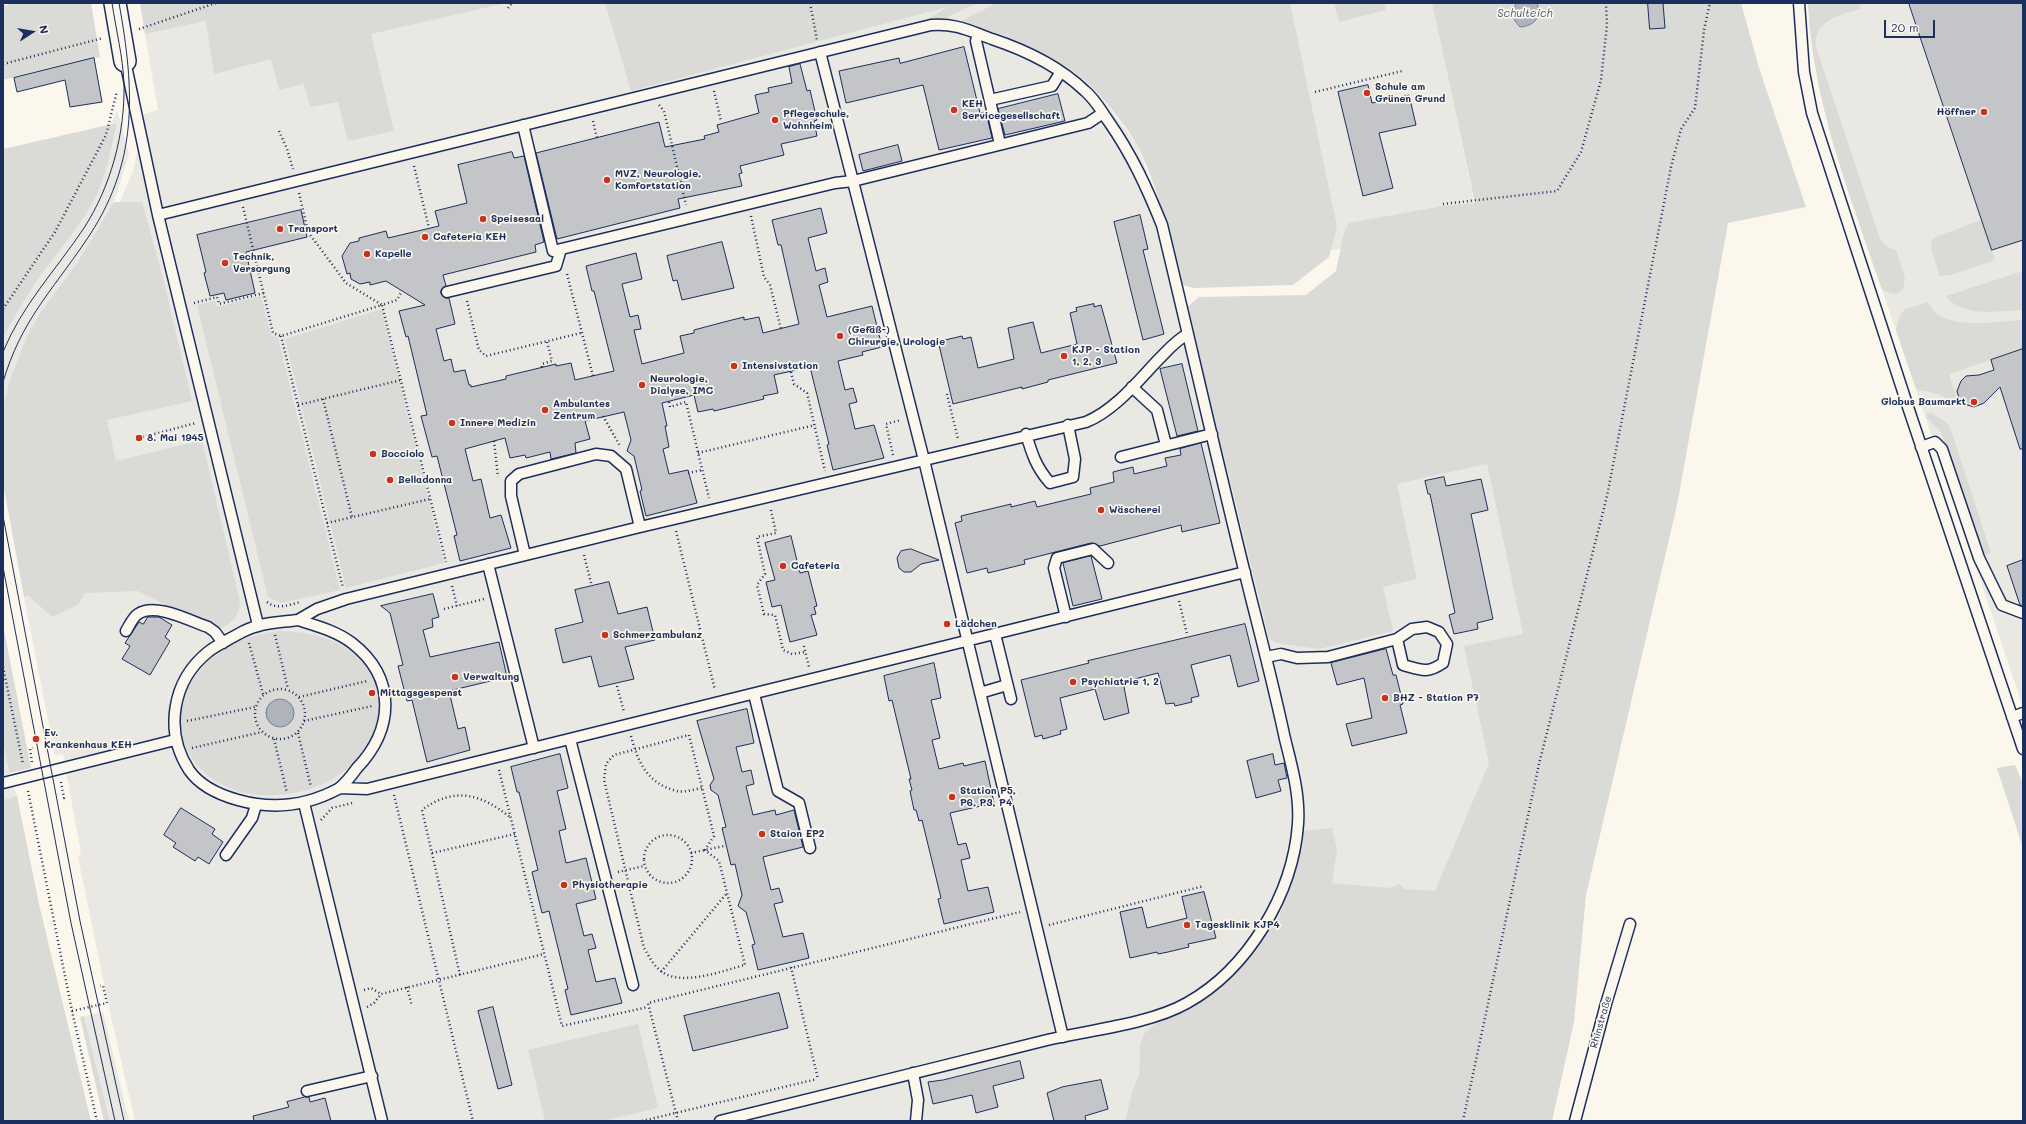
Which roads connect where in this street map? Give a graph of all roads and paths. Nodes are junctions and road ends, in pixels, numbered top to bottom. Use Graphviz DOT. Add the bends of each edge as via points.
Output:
graph roads {
  1 [pos="115,3"];
  2 [pos="216,3"];
  3 [pos="512,3"];
  4 [pos="810,3"];
  5 [pos="1606,3"];
  6 [pos="1710,3"];
  7 [pos="1799,3"];
  8 [pos="508,8"];
  9 [pos="120,34"];
  10 [pos="978,34"];
  11 [pos="820,52"];
  12 [pos="125,61"];
  13 [pos="3,64"];
  14 [pos="1402,70"];
  15 [pos="1060,73"];
  16 [pos="711,79"];
  17 [pos="118,90"];
  18 [pos="1315,92"];
  19 [pos="649,94"];
  20 [pos="990,100"];
  21 [pos="1103,113"];
  22 [pos="721,121"];
  23 [pos="523,125"];
  24 [pos="1000,144"];
  25 [pos="410,152"];
  26 [pos="853,181"];
  27 [pos="240,195"];
  28 [pos="748,203"];
  29 [pos="1443,204"];
  30 [pos="158,215"];
  31 [pos="688,217"];
  32 [pos="428,228"];
  33 [pos="308,232"];
  34 [pos="561,249"];
  35 [pos="463,288"];
  36 [pos="402,290"];
  37 [pos="447,292"];
  38 [pos="264,293"];
  39 [pos="194,303"];
  40 [pos="382,305"];
  41 [pos="3,309"];
  42 [pos="781,329"];
  43 [pos="581,333"];
  44 [pos="1188,334"];
  45 [pos="280,336"];
  46 [pos="547,342"];
  47 [pos="542,367"];
  48 [pos="791,372"];
  49 [pos="594,376"];
  50 [pos="401,380"];
  51 [pos="1132,387"];
  52 [pos="947,394"];
  53 [pos="323,399"];
  54 [pos="669,402"];
  55 [pos="298,405"];
  56 [pos="913,417"];
  57 [pos="208,420"];
  58 [pos="815,425"];
  59 [pos="1068,425"];
  60 [pos="1026,434"];
  61 [pos="1212,434"];
  62 [pos="139,438"];
  63 [pos="1166,445"];
  64 [pos="1921,447"];
  65 [pos="961,451"];
  66 [pos="698,453"];
  67 [pos="1121,457"];
  68 [pos="924,460"];
  69 [pos="896,467"];
  70 [pos="702,470"];
  71 [pos="688,473"];
  72 [pos="828,483"];
  73 [pos="768,497"];
  74 [pos="430,499"];
  75 [pos="712,510"];
  76 [pos="352,517"];
  77 [pos="673,519"];
  78 [pos="327,523"];
  79 [pos="640,527"];
  80 [pos="580,541"];
  81 [pos="524,555"];
  82 [pos="1108,563"];
  83 [pos="488,564"];
  84 [pos="1245,572"];
  85 [pos="449,574"];
  86 [pos="591,584"];
  87 [pos="1176,589"];
  88 [pos="497,596"];
  89 [pos="265,598"];
  90 [pos="346,599"];
  91 [pos="301,602"];
  92 [pos="457,606"];
  93 [pos="444,609"];
  94 [pos="2023,613"];
  95 [pos="1066,617"];
  96 [pos="298,620"];
  97 [pos="272,623"];
  98 [pos="258,625"];
  99 [pos="245,630"];
  100 [pos="126,631"];
  101 [pos="995,634"];
  102 [pos="1187,634"];
  103 [pos="1397,639"];
  104 [pos="967,641"];
  105 [pos="223,643"];
  106 [pos="804,646"];
  107 [pos="805,652"];
  108 [pos="1266,657"];
  109 [pos="3,667"];
  110 [pos="381,678"];
  111 [pos="812,680"];
  112 [pos="617,686"];
  113 [pos="1008,686"];
  114 [pos="288,688"];
  115 [pos="980,693"];
  116 [pos="263,694"];
  117 [pos="754,694"];
  118 [pos="300,698"];
  119 [pos="1011,699"];
  120 [pos="719,702"];
  121 [pos="386,703"];
  122 [pos="255,707"];
  123 [pos="2023,713"];
  124 [pos="2012,717"];
  125 [pos="304,721"];
  126 [pos="173,724"];
  127 [pos="628,725"];
  128 [pos="262,732"];
  129 [pos="298,733"];
  130 [pos="274,739"];
  131 [pos="570,739"];
  132 [pos="175,740"];
  133 [pos="33,748"];
  134 [pos="534,748"];
  135 [pos="634,748"];
  136 [pos="2023,749"];
  137 [pos="178,751"];
  138 [pos="496,758"];
  139 [pos="33,765"];
  140 [pos="25,778"];
  141 [pos="60,779"];
  142 [pos="3,783"];
  143 [pos="340,788"];
  144 [pos="702,788"];
  145 [pos="394,793"];
  146 [pos="62,799"];
  147 [pos="315,800"];
  148 [pos="304,803"];
  149 [pos="256,805"];
  150 [pos="290,806"];
  151 [pos="511,818"];
  152 [pos="515,834"];
  153 [pos="724,846"];
  154 [pos="810,848"];
  155 [pos="705,850"];
  156 [pos="691,853"];
  157 [pos="432,854"];
  158 [pos="226,855"];
  159 [pos="644,866"];
  160 [pos="626,870"];
  161 [pos="606,875"];
  162 [pos="1204,886"];
  163 [pos="728,893"];
  164 [pos="1032,909"];
  165 [pos="1630,924"];
  166 [pos="1036,928"];
  167 [pos="544,954"];
  168 [pos="791,967"];
  169 [pos="661,972"];
  170 [pos="460,975"];
  171 [pos="439,980"];
  172 [pos="633,985"];
  173 [pos="100,986"];
  174 [pos="407,988"];
  175 [pos="351,993"];
  176 [pos="381,994"];
  177 [pos="412,1006"];
  178 [pos="648,1007"];
  179 [pos="355,1009"];
  180 [pos="72,1011"];
  181 [pos="1063,1037"];
  182 [pos="913,1073"];
  183 [pos="372,1076"];
  184 [pos="817,1079"];
  185 [pos="307,1091"];
  186 [pos="822,1096"];
  187 [pos="676,1113"];
  188 [pos="749,1118"];
  189 [pos="97,1121"];
  190 [pos="382,1121"];
  191 [pos="473,1121"];
  192 [pos="642,1121"];
  193 [pos="678,1121"];
  194 [pos="720,1121"];
  195 [pos="916,1121"];
  196 [pos="1463,1121"];
  197 [pos="1574,1121"];
  1 -- 9 [label="street"];
  2 -- 9 [label="path"];
  3 -- 8 [label="path"];
  4 -- 11 [label="path"];
  5 -- 29 [label="path" via="1607,25 1601,80 1582,152 1557,191"];
  6 -- 196 [label="path" via="1704,30 1695,108 1681,129 1671,167 1607,496 1539,764"];
  7 -- 64 [label="lane" via="1804,72 1812,113"];
  9 -- 12 [label="street"];
  9 -- 13 [label="path"];
  10 -- 11 [label="lane" via="946,24 931,25"];
  10 -- 15 [label="lane" via="1047,63"];
  10 -- 20 [label="lane" via="976,41"];
  11 -- 16 [label="lane"];
  11 -- 26 [label="lane"];
  12 -- 30 [label="lane"];
  14 -- 18 [label="path"];
  15 -- 20 [label="lane" via="1052,86"];
  15 -- 21 [label="lane" via="1085,91"];
  16 -- 19 [label="lane"];
  16 -- 22 [label="path"];
  17 -- 41 [label="path" via="106,135 55,232"];
  19 -- 23 [label="lane"];
  19 -- 31 [label="path" via="664,111"];
  20 -- 24 [label="lane"];
  21 -- 24 [label="lane" via="1088,123"];
  21 -- 44 [label="lane" via="1129,150 1162,225"];
  23 -- 25 [label="lane"];
  23 -- 34 [label="lane" via="553,252"];
  24 -- 26 [label="lane"];
  25 -- 27 [label="lane"];
  25 -- 32 [label="path"];
  26 -- 28 [label="lane"];
  26 -- 56 [label="lane"];
  27 -- 30 [label="lane"];
  27 -- 38 [label="path"];
  28 -- 31 [label="lane"];
  28 -- 42 [label="path" via="764,277 770,285"];
  30 -- 57 [label="lane"];
  31 -- 34 [label="lane"];
  33 -- 40 [label="path" via="346,283"];
  34 -- 35 [label="lane" via="556,266"];
  34 -- 43 [label="path"];
  35 -- 37 [label="lane"];
  35 -- 46 [label="path" via="479,350 486,356"];
  36 -- 40 [label="path" via="397,300"];
  38 -- 39 [label="path" via="219,304 217,297"];
  38 -- 45 [label="path" via="273,333"];
  40 -- 45 [label="path"];
  40 -- 50 [label="path"];
  43 -- 46 [label="path"];
  43 -- 49 [label="path"];
  44 -- 51 [label="lane" via="1178,339"];
  44 -- 61 [label="lane"];
  45 -- 55 [label="path"];
  46 -- 47 [label="path" via="552,361 542,364"];
  48 -- 58 [label="path" via="794,384 807,393"];
  50 -- 53 [label="path"];
  50 -- 74 [label="path"];
  51 -- 59 [label="lane" via="1099,416 1086,422"];
  51 -- 63 [label="lane" via="1157,410"];
  52 -- 65 [label="path"];
  53 -- 55 [label="path"];
  53 -- 76 [label="path"];
  54 -- 66 [label="path" via="670,406 686,402"];
  55 -- 78 [label="path"];
  56 -- 68 [label="lane"];
  56 -- 69 [label="path" via="886,424"];
  57 -- 62 [label="path"];
  57 -- 98 [label="lane"];
  58 -- 66 [label="path"];
  58 -- 72 [label="path"];
  59 -- 60 [label="lane"];
  59 -- 60 [label="lane" via="1075,459 1073,477 1050,483 1040,471"];
  60 -- 65 [label="lane"];
  61 -- 63 [label="lane"];
  61 -- 84 [label="lane"];
  63 -- 67 [label="lane"];
  64 -- 94 [label="lane" via="1935,442 1942,449 1979,558 1993,588 2002,605"];
  64 -- 124 [label="lane"];
  65 -- 68 [label="lane"];
  66 -- 70 [label="path"];
  68 -- 69 [label="lane"];
  68 -- 104 [label="lane"];
  69 -- 72 [label="lane"];
  70 -- 71 [label="path"];
  70 -- 75 [label="path"];
  72 -- 73 [label="lane"];
  73 -- 75 [label="lane"];
  73 -- 107 [label="path" via="776,533 757,537 765,574 756,585 764,614 775,615 783,650 792,654"];
  74 -- 76 [label="path"];
  74 -- 85 [label="path"];
  75 -- 77 [label="lane"];
  76 -- 78 [label="path"];
  77 -- 79 [label="lane"];
  77 -- 120 [label="path"];
  78 -- 90 [label="path"];
  79 -- 80 [label="lane"];
  79 -- 81 [label="lane" via="626,469 611,456 596,454 519,474 511,481 510,496"];
  80 -- 81 [label="lane"];
  80 -- 86 [label="path"];
  81 -- 83 [label="lane"];
  82 -- 95 [label="lane" via="1093,549 1057,558 1054,568"];
  83 -- 85 [label="lane"];
  83 -- 88 [label="lane"];
  84 -- 87 [label="lane"];
  84 -- 108 [label="lane"];
  85 -- 90 [label="lane"];
  85 -- 92 [label="path"];
  87 -- 95 [label="lane"];
  87 -- 102 [label="path"];
  88 -- 92 [label="path"];
  88 -- 134 [label="lane"];
  89 -- 91 [label="path" via="274,607"];
  90 -- 96 [label="lane" via="317,609"];
  92 -- 93 [label="path"];
  95 -- 101 [label="lane"];
  96 -- 97 [label="lane"];
  96 -- 110 [label="lane" via="324,629 352,644 368,659"];
  97 -- 98 [label="lane"];
  97 -- 114 [label="path"];
  98 -- 99 [label="lane"];
  99 -- 105 [label="lane"];
  99 -- 116 [label="path"];
  100 -- 105 [label="lane" via="137,614 148,609 162,611 208,627"];
  101 -- 104 [label="lane"];
  101 -- 113 [label="lane"];
  103 -- 103 [label="lane" via="1412,629 1427,627 1439,632 1448,644 1443,663 1426,672 1403,666"];
  103 -- 108 [label="lane" via="1328,657 1297,658 1282,654"];
  104 -- 111 [label="lane"];
  104 -- 115 [label="lane"];
  105 -- 126 [label="lane" via="208,652 193,668 180,690"];
  106 -- 107 [label="path"];
  107 -- 111 [label="path"];
  108 -- 181 [label="lane" via="1297,793 1298,824 1290,864 1272,914 1256,940 1239,960 1208,989 1188,1002 1172,1010 1126,1024"];
  109 -- 140 [label="path"];
  110 -- 118 [label="path"];
  110 -- 121 [label="lane"];
  111 -- 117 [label="lane"];
  112 -- 127 [label="path"];
  113 -- 115 [label="lane"];
  113 -- 119 [label="lane"];
  114 -- 116 [label="path" via="274,689"];
  114 -- 118 [label="path"];
  115 -- 164 [label="lane"];
  116 -- 122 [label="path"];
  117 -- 120 [label="lane"];
  117 -- 154 [label="lane" via="778,791 799,803"];
  118 -- 125 [label="path" via="305,708"];
  120 -- 127 [label="lane"];
  121 -- 125 [label="path"];
  121 -- 143 [label="lane" via="381,732 373,749"];
  122 -- 126 [label="path"];
  122 -- 128 [label="path" via="255,721"];
  123 -- 124 [label="lane"];
  124 -- 136 [label="lane"];
  125 -- 129 [label="path"];
  126 -- 132 [label="lane"];
  127 -- 131 [label="lane"];
  127 -- 135 [label="path"];
  128 -- 130 [label="path"];
  128 -- 137 [label="path"];
  129 -- 130 [label="path"];
  129 -- 147 [label="path"];
  130 -- 150 [label="path"];
  131 -- 134 [label="lane"];
  131 -- 161 [label="lane"];
  132 -- 137 [label="lane"];
  132 -- 140 [label="lane"];
  133 -- 139 [label="path" via="30,749"];
  134 -- 138 [label="lane"];
  135 -- 144 [label="path" via="641,767 660,784 678,791"];
  135 -- 144 [label="path" via="689,736"];
  135 -- 160 [label="path" via="614,755 606,764 604,780"];
  137 -- 149 [label="lane" via="192,774 210,789"];
  138 -- 143 [label="lane" via="367,789"];
  138 -- 151 [label="path"];
  140 -- 142 [label="lane"];
  140 -- 180 [label="path"];
  141 -- 146 [label="path" via="64,798"];
  143 -- 147 [label="lane"];
  144 -- 155 [label="path" via="714,836"];
  145 -- 171 [label="path"];
  147 -- 148 [label="lane"];
  148 -- 150 [label="lane"];
  148 -- 175 [label="lane"];
  149 -- 150 [label="lane"];
  149 -- 158 [label="lane" via="252,818"];
  151 -- 152 [label="path"];
  151 -- 157 [label="path" via="481,800 460,795 435,800 422,810"];
  152 -- 157 [label="path"];
  152 -- 167 [label="path"];
  153 -- 155 [label="path"];
  155 -- 156 [label="path"];
  155 -- 163 [label="path" via="719,861"];
  156 -- 159 [label="path" via="688,846 676,837 662,836 649,844 645,851"];
  156 -- 159 [label="path" via="690,868 681,880 674,883 659,882 652,878"];
  157 -- 170 [label="path"];
  159 -- 160 [label="path"];
  160 -- 161 [label="path"];
  160 -- 169 [label="path" via="644,948"];
  161 -- 172 [label="lane"];
  162 -- 166 [label="path"];
  163 -- 169 [label="path"];
  163 -- 169 [label="path" via="745,965 692,978 675,978"];
  164 -- 166 [label="lane"];
  164 -- 168 [label="path"];
  165 -- 197 [label="lane, Rhinstraße"];
  166 -- 181 [label="lane"];
  167 -- 170 [label="path"];
  167 -- 178 [label="path" via="562,1026"];
  168 -- 178 [label="path" via="648,1003"];
  168 -- 184 [label="path"];
  170 -- 171 [label="path"];
  171 -- 174 [label="path"];
  171 -- 191 [label="path"];
  173 -- 180 [label="path" via="103,986 107,1003"];
  174 -- 176 [label="path"];
  174 -- 177 [label="path"];
  175 -- 176 [label="path" via="371,988"];
  175 -- 179 [label="lane"];
  176 -- 179 [label="path" via="374,1003"];
  178 -- 187 [label="path"];
  179 -- 183 [label="lane"];
  180 -- 189 [label="path"];
  181 -- 182 [label="lane"];
  182 -- 186 [label="lane"];
  182 -- 195 [label="lane" via="918,1100"];
  183 -- 185 [label="lane"];
  183 -- 190 [label="lane"];
  184 -- 186 [label="path"];
  184 -- 187 [label="path"];
  186 -- 188 [label="lane"];
  187 -- 192 [label="path"];
  187 -- 193 [label="path"];
  188 -- 194 [label="lane"];
}
